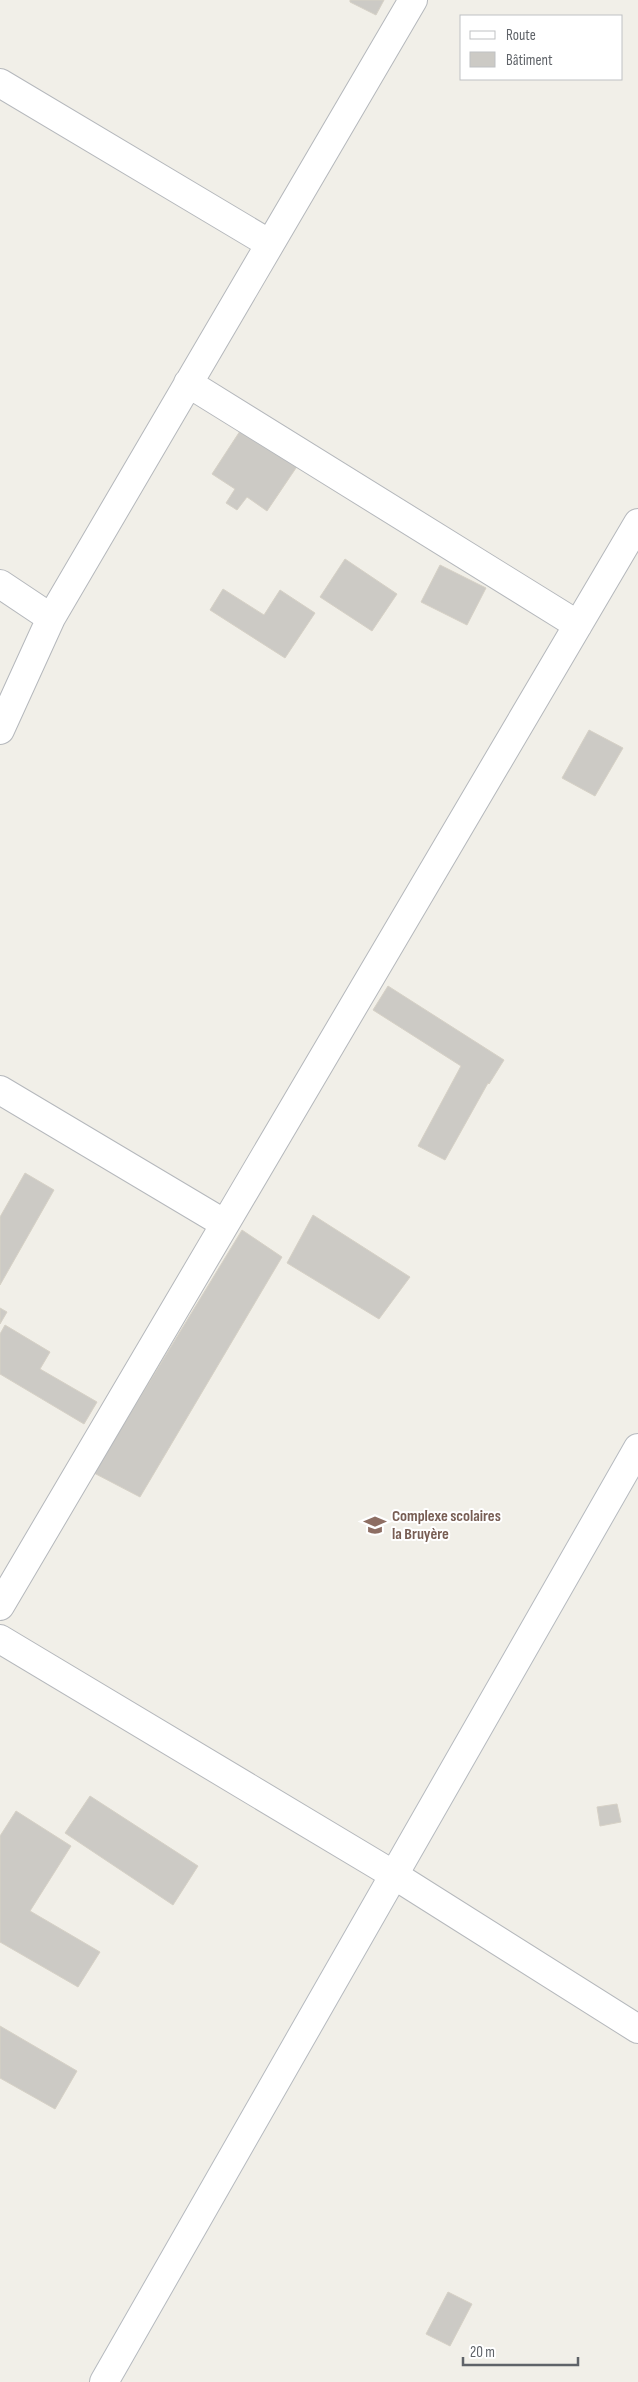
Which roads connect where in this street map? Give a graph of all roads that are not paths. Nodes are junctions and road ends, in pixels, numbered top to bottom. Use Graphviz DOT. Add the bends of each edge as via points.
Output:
graph roads {
  1 [pos="413,0"];
  2 [pos="0,83"];
  3 [pos="270,244"];
  4 [pos="188,383"];
  5 [pos="638,523"];
  6 [pos="0,584"];
  7 [pos="51,618"];
  8 [pos="578,625"];
  9 [pos="0,730"];
  10 [pos="0,1090"];
  11 [pos="225,1224"];
  12 [pos="638,1448"];
  13 [pos="0,1606"];
  14 [pos="0,1639"];
  15 [pos="394,1875"];
  16 [pos="638,2029"];
  17 [pos="104,2382"];
  1 -- 3 [label="street"];
  2 -- 3 [label="street"];
  3 -- 4 [label="street"];
  4 -- 7 [label="street"];
  4 -- 8 [label="street"];
  5 -- 8 [label="street"];
  6 -- 7 [label="street"];
  7 -- 9 [label="street"];
  8 -- 11 [label="street"];
  10 -- 11 [label="street"];
  11 -- 13 [label="street"];
  12 -- 15 [label="street"];
  14 -- 15 [label="street"];
  15 -- 16 [label="street"];
  15 -- 17 [label="street"];
}
